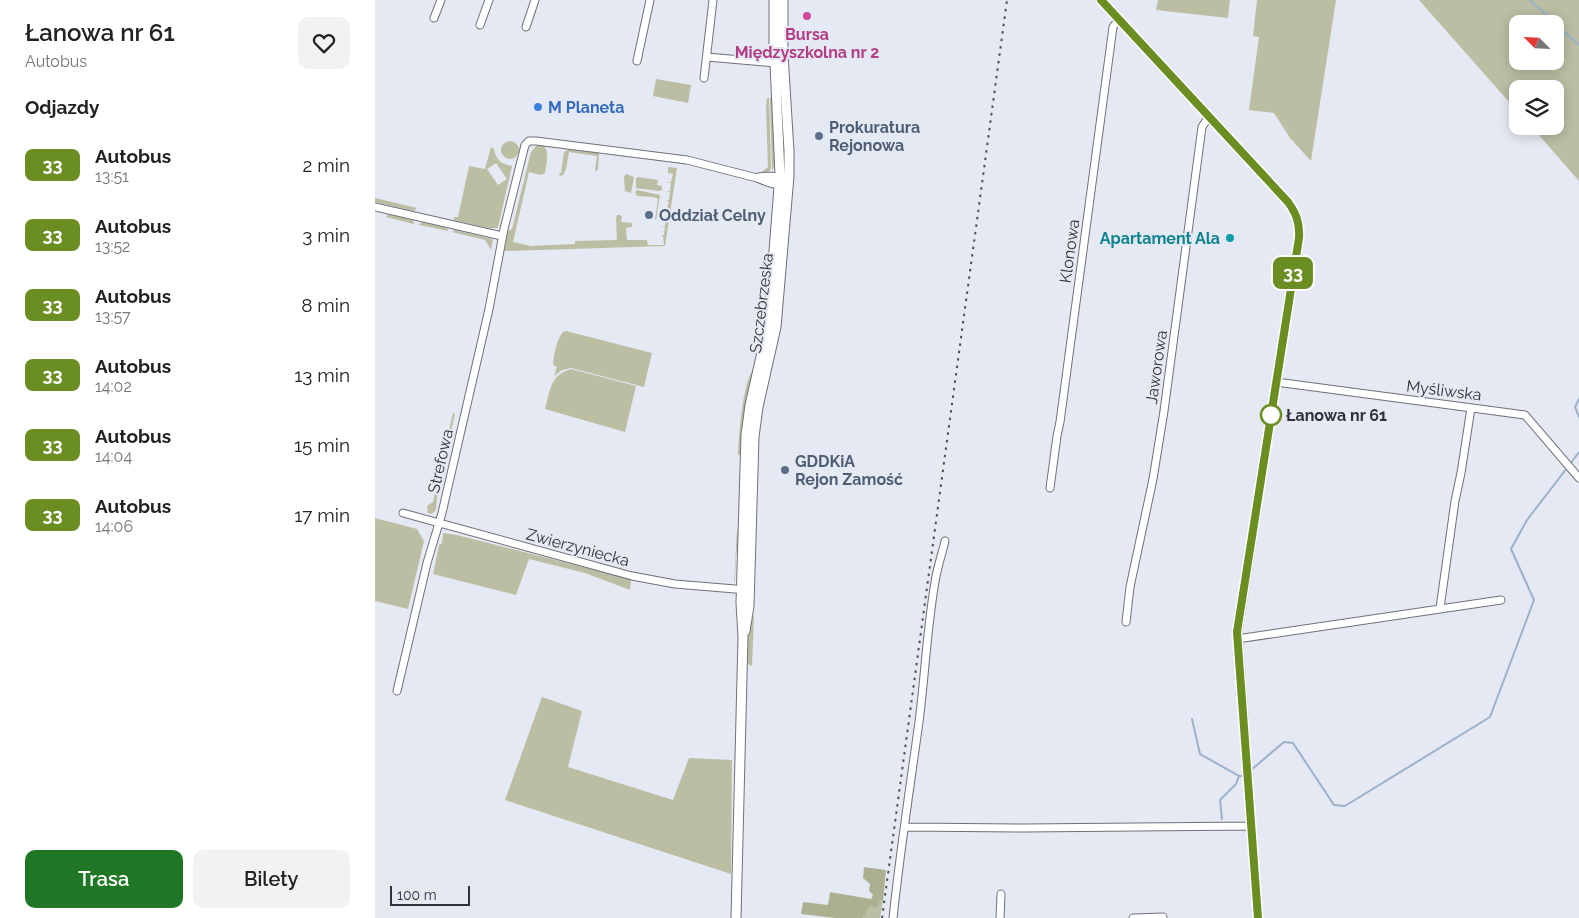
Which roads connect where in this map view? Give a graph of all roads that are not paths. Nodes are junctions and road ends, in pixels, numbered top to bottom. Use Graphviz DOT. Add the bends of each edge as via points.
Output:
graph roads {
  1 [pos="441,0"];
  2 [pos="489,0"];
  3 [pos="535,0"];
  4 [pos="650,0"];
  5 [pos="713,0"];
  6 [pos="774,0"];
  7 [pos="783,0"];
  8 [pos="1101,0"];
  9 [pos="434,18"];
  10 [pos="1119,19"];
  11 [pos="480,25"];
  12 [pos="526,27"];
  13 [pos="707,58"];
  14 [pos="637,61"];
  15 [pos="775,63"];
  16 [pos="704,78"];
  17 [pos="1209,116"];
  18 [pos="783,181"];
  19 [pos="375,207"];
  20 [pos="502,236"];
  21 [pos="1276,382"];
  22 [pos="1471,408"];
  23 [pos="1579,478"];
  24 [pos="1050,488"];
  25 [pos="403,513"];
  26 [pos="439,523"];
  27 [pos="945,541"];
  28 [pos="745,590"];
  29 [pos="1501,600"];
  30 [pos="1440,608"];
  31 [pos="1126,622"];
  32 [pos="1237,639"];
  33 [pos="397,691"];
  34 [pos="1251,826"];
  35 [pos="905,827"];
  36 [pos="1001,894"];
  37 [pos="1163,917"];
  38 [pos="737,918"];
  39 [pos="893,918"];
  40 [pos="1000,918"];
  41 [pos="1133,918"];
  42 [pos="1258,918"];
  1 -- 9 [label="street"];
  2 -- 11 [label="street"];
  3 -- 12 [label="street"];
  4 -- 14 [label="street"];
  5 -- 13 [label="street"];
  6 -- 15 [label="main road, Szczebrzeska"];
  7 -- 18 [label="main road, Szczebrzeska" via="789,151"];
  8 -- 10 [label="street"];
  10 -- 17 [label="street"];
  10 -- 24 [label="street, Klonowa" via="1113,27"];
  13 -- 15 [label="street"];
  13 -- 16 [label="street"];
  15 -- 18 [label="main road, Szczebrzeska"];
  17 -- 21 [label="street" via="1291,206 1299,222 1299,240"];
  17 -- 31 [label="street, Jaworowa" via="1202,126 1164,411"];
  18 -- 20 [label="street, Strefowa" via="766,176 757,178 687,160 531,141 522,151"];
  18 -- 28 [label="main road, Szczebrzeska" via="776,327 754,437"];
  19 -- 20 [label="street"];
  20 -- 26 [label="street, Strefowa" via="491,303"];
  21 -- 22 [label="street, Myśliwska"];
  21 -- 32 [label="street"];
  22 -- 23 [label="street, Myśliwska" via="1525,415"];
  22 -- 30 [label="street"];
  25 -- 26 [label="street, Zwierzyniecka"];
  26 -- 28 [label="street, Zwierzyniecka" via="632,576 675,584"];
  26 -- 33 [label="street, Strefowa"];
  27 -- 35 [label="street" via="929,618"];
  28 -- 38 [label="main road, Szczebrzeska" via="747,622 743,639"];
  29 -- 30 [label="street"];
  30 -- 32 [label="street"];
  32 -- 34 [label="street"];
  34 -- 35 [label="street"];
  34 -- 42 [label="street"];
  35 -- 39 [label="street"];
  36 -- 40 [label="street"];
  37 -- 41 [label="street"];
}
